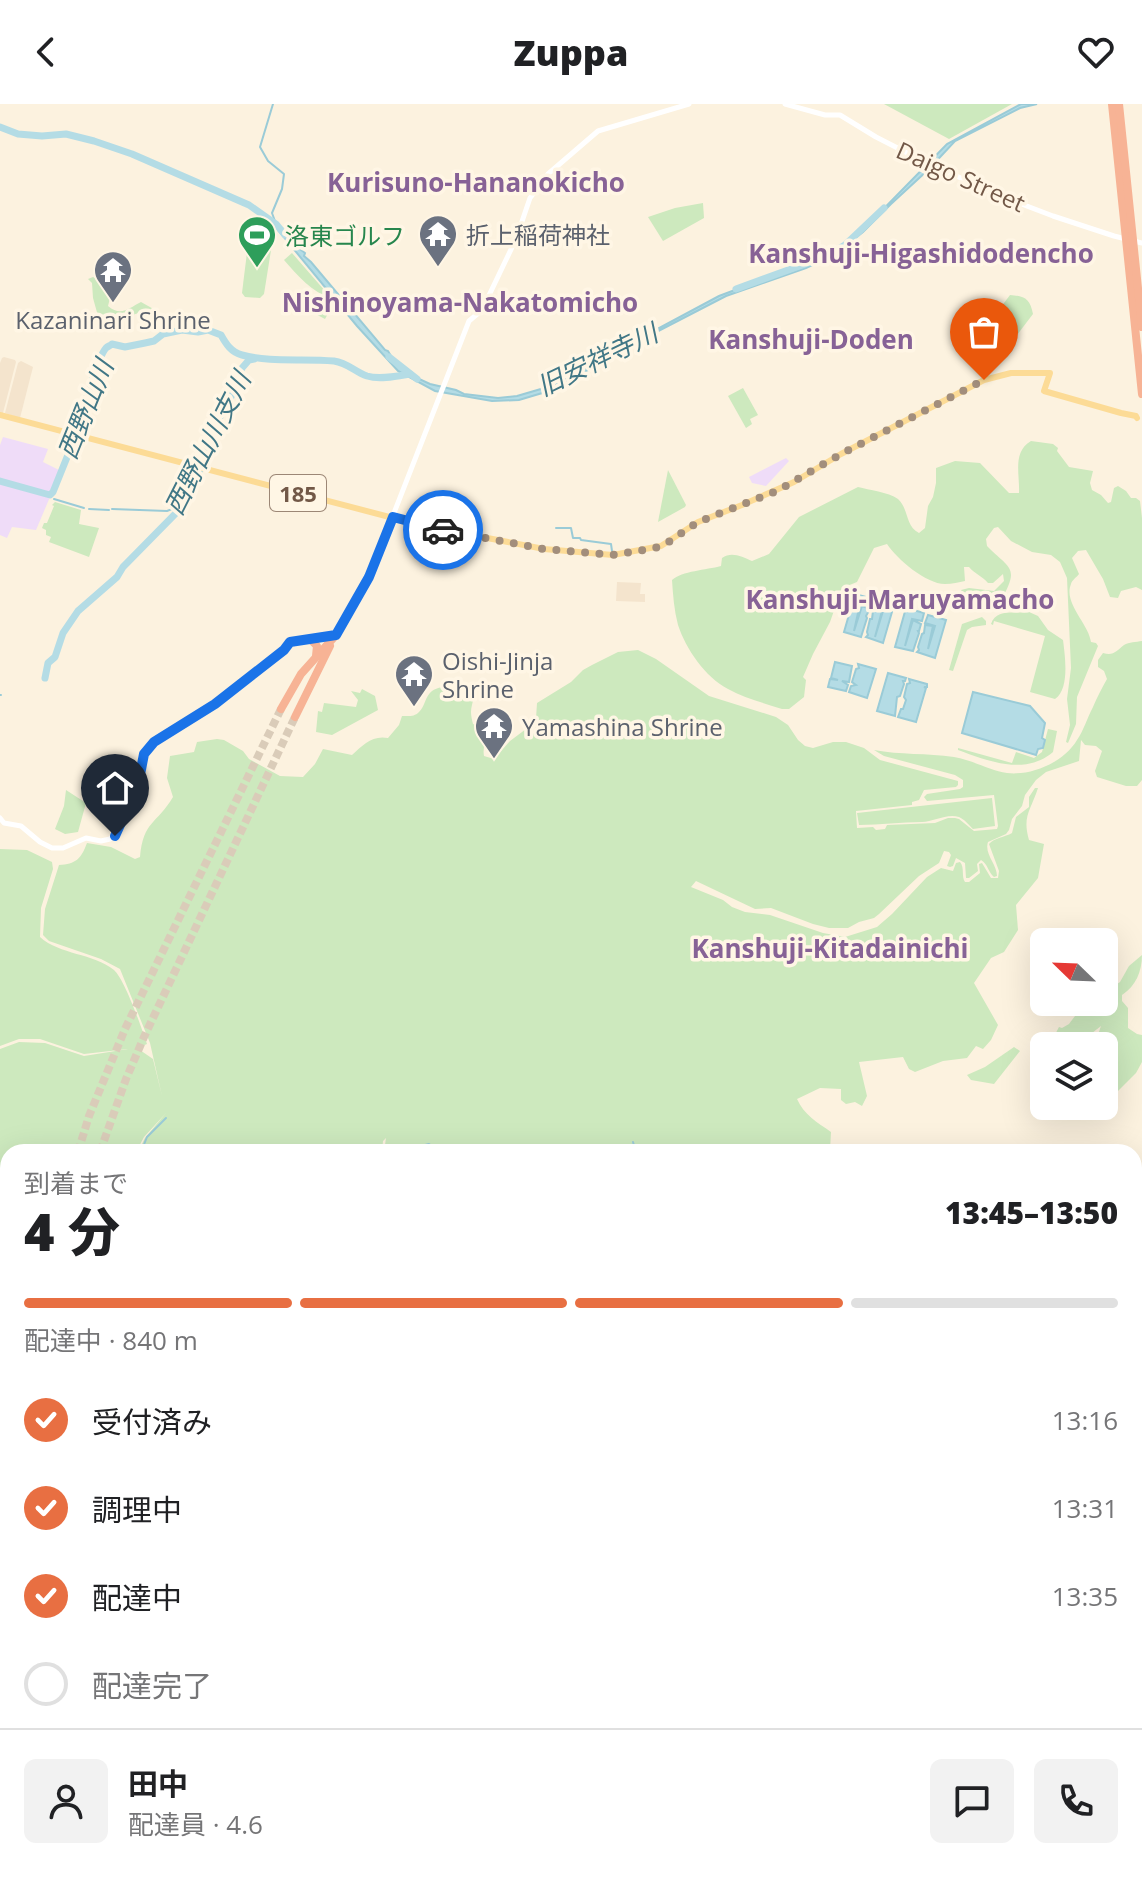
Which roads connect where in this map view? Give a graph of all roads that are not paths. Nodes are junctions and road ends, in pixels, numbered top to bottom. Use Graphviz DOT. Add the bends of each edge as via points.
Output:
graph roads {
  1 [pos="689,104"];
  2 [pos="785,104"];
  3 [pos="1112,104"];
  4 [pos="1119,104"];
  5 [pos="1118,130"];
  6 [pos="1134,245"];
  7 [pos="1142,327"];
  8 [pos="1141,382"];
  9 [pos="1142,394"];
  10 [pos="0,415"];
  11 [pos="1137,418"];
  12 [pos="393,517"];
  13 [pos="336,635"];
  14 [pos="310,639"];
  15 [pos="316,657"];
  16 [pos="281,709"];
  17 [pos="295,717"];
  18 [pos="0,818"];
  1 -- 12 [label="main road" via="598,131 534,190 482,310 469,321"];
  2 -- 6 [label="main road, Daigo Street" via="840,115 935,166"];
  3 -- 5 [label="highway"];
  4 -- 5 [label="highway"];
  5 -- 6 [label="highway"];
  6 -- 7 [label="highway"];
  6 -- 8 [label="highway"];
  8 -- 9 [label="highway"];
  10 -- 12 [label="main road, 185"];
  11 -- 12 [label="main road, 185" via="1044,391 1050,373 999,375 777,491 698,522 661,546 613,555 544,549"];
  12 -- 13 [label="main road" via="369,577"];
  13 -- 14 [label="main road"];
  13 -- 15 [label="highway"];
  13 -- 17 [label="highway"];
  14 -- 15 [label="highway" via="317,646"];
  14 -- 18 [label="main road" via="290,642 215,704 154,742 144,754 134,796 110,839 86,838 52,848"];
  15 -- 16 [label="highway"];
}
